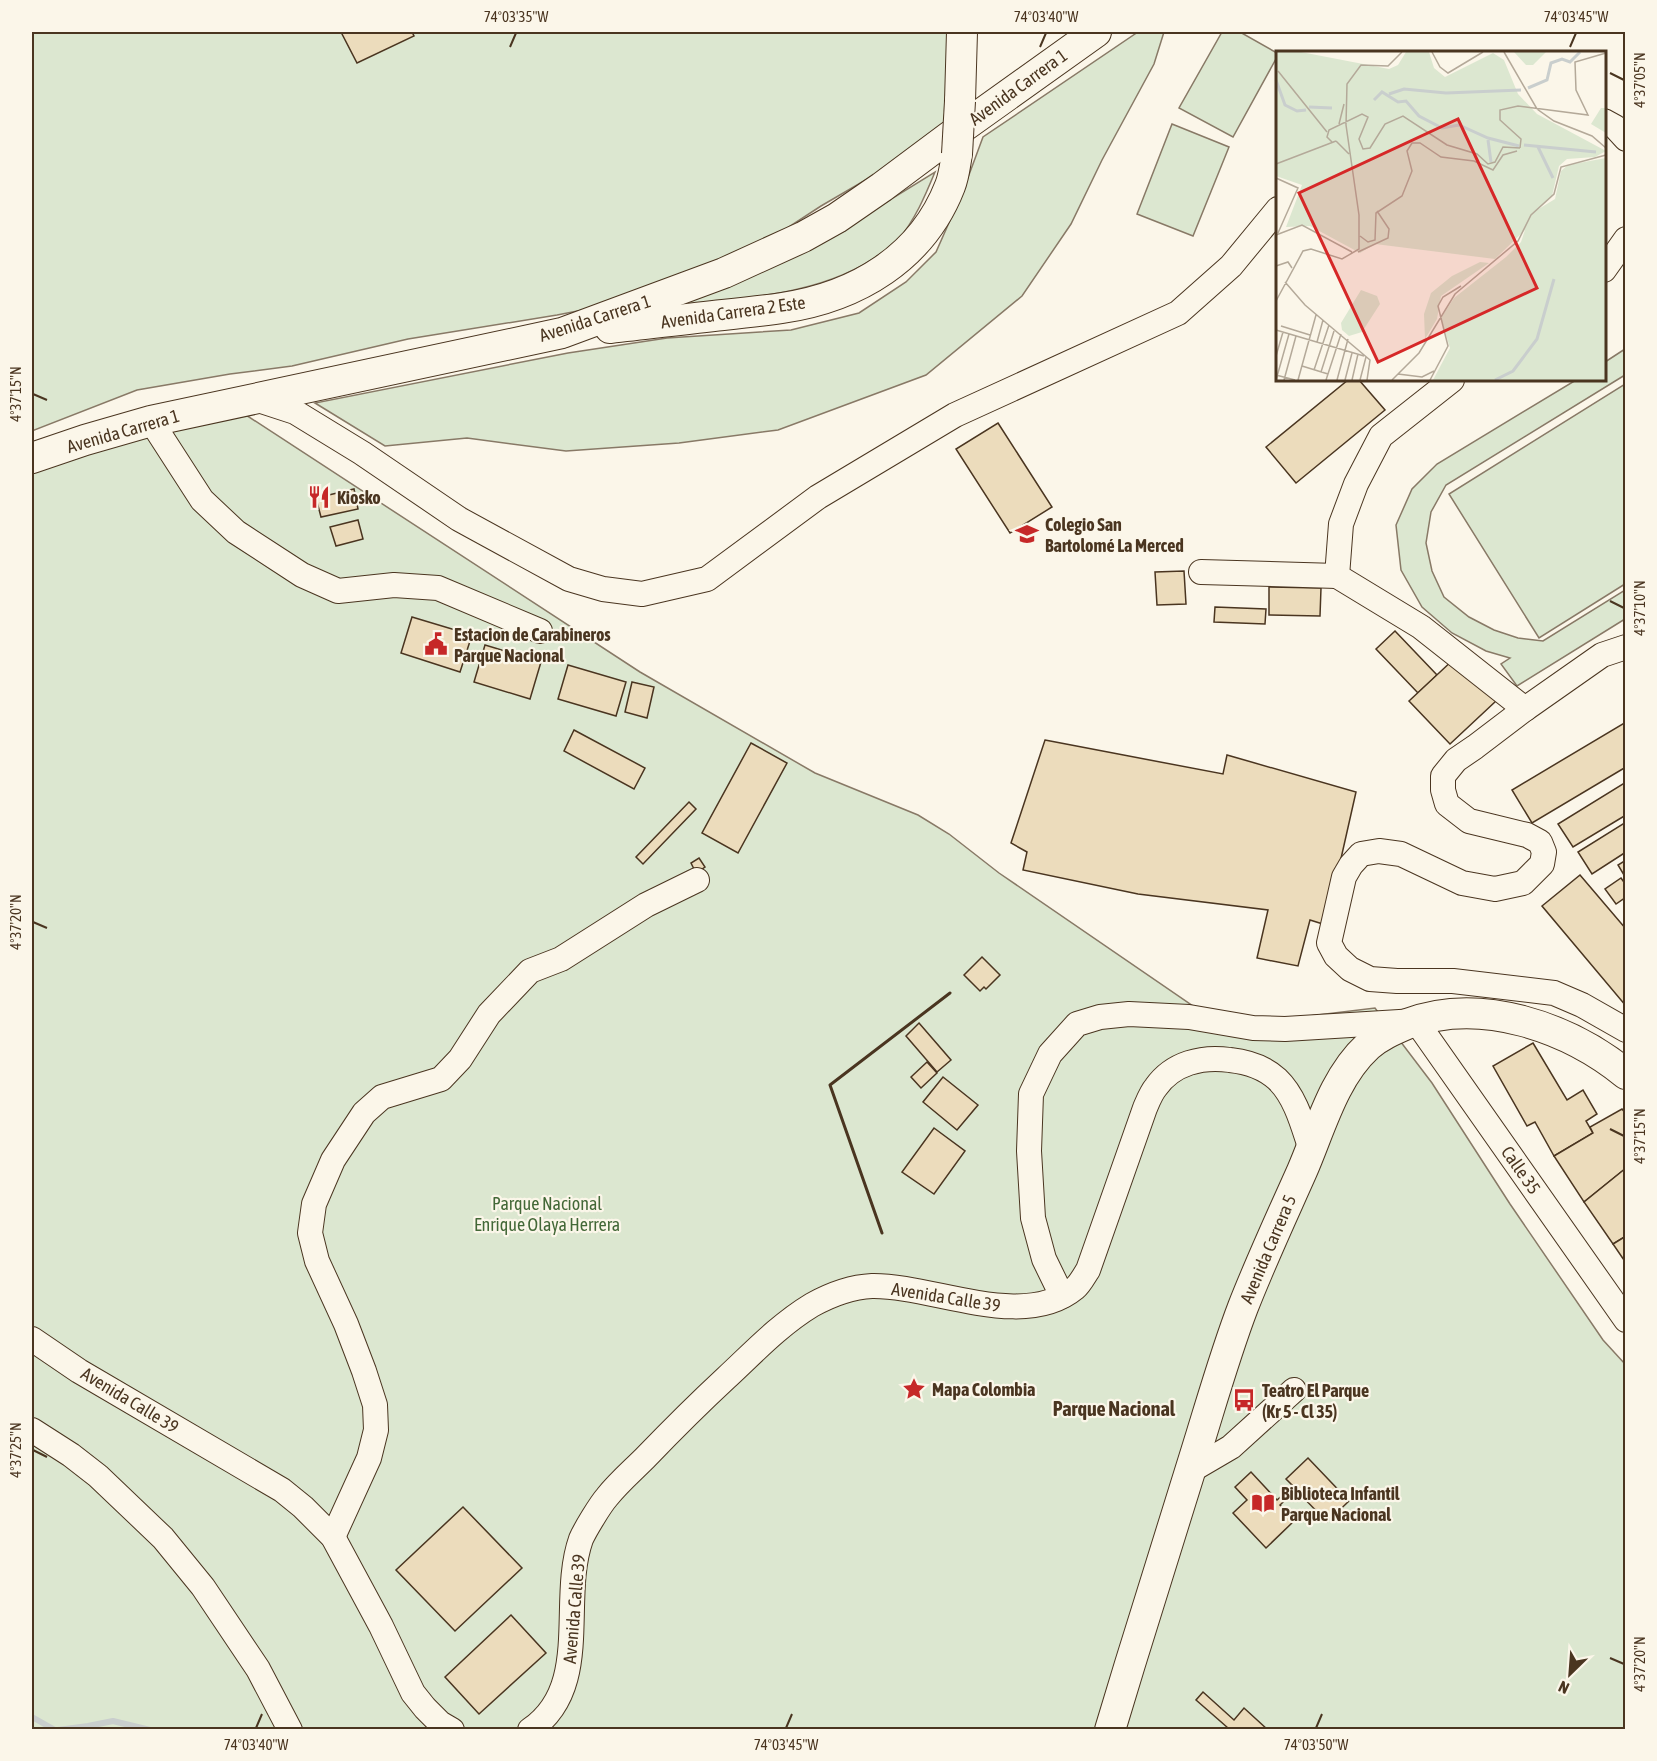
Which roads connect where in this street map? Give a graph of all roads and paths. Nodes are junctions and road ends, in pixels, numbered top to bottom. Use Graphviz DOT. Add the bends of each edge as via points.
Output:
graph roads {
  1 [pos="962,32"];
  2 [pos="1096,32"];
  3 [pos="1606,122"];
  4 [pos="1626,139"];
  5 [pos="1276,211"];
  6 [pos="1626,239"];
  7 [pos="1606,269"];
  8 [pos="562,333"];
  9 [pos="1451,381"];
  10 [pos="255,399"];
  11 [pos="151,421"];
  12 [pos="32,458"];
  13 [pos="1201,572"];
  14 [pos="1337,576"];
  15 [pos="540,631"];
  16 [pos="1626,647"];
  17 [pos="1525,709"];
  18 [pos="697,880"];
  19 [pos="1416,1021"];
  20 [pos="1626,1030"];
  21 [pos="1626,1074"];
  22 [pos="1311,1150"];
  23 [pos="1062,1296"];
  24 [pos="1626,1320"];
  25 [pos="32,1339"];
  26 [pos="1294,1390"];
  27 [pos="32,1430"];
  28 [pos="1190,1471"];
  29 [pos="333,1537"];
  30 [pos="290,1730"];
  31 [pos="452,1730"];
  32 [pos="530,1730"];
  33 [pos="1110,1730"];
  1 -- 8 [label="main road, Avenida Carrera 2 Este, bridge" via="957,154 951,183 932,222 899,259 838,294 783,308"];
  2 -- 8 [label="main road, Avenida Carrera 1" via="837,218 724,273"];
  3 -- 4 [label="street"];
  5 -- 10 [label="street" via="1231,266 1178,313 955,415 818,497 707,579 642,594 569,579 459,519 295,412"];
  6 -- 7 [label="street"];
  8 -- 10 [label="main road, Avenida Carrera 1"];
  9 -- 14 [label="street" via="1381,436 1341,524"];
  10 -- 11 [label="main road, Avenida Carrera 1"];
  11 -- 12 [label="main road, Avenida Carrera 1"];
  11 -- 15 [label="street" via="202,500 236,532 302,575 338,591 394,585 438,588"];
  13 -- 14 [label="street"];
  14 -- 17 [label="street" via="1421,627"];
  16 -- 17 [label="street" via="1602,655"];
  17 -- 20 [label="street" via="1456,760 1443,776 1443,790 1447,804 1469,821 1527,835 1540,842 1544,852 1542,864 1523,884 1495,889 1462,883 1401,854 1361,854 1344,877 1329,943 1350,969 1370,979 1453,981 1554,993"];
  18 -- 29 [label="street" via="646,905 561,959 530,971 489,1014 460,1059 441,1079 382,1097 364,1113 333,1160 314,1204 310,1233 316,1261 364,1371 375,1405 376,1430 369,1458"];
  19 -- 21 [label="main road, Avenida Carrera 5" via="1467,1013 1521,1020 1551,1030"];
  19 -- 22 [label="main road, Avenida Carrera 5" via="1389,1031 1354,1061 1330,1103"];
  19 -- 23 [label="street" via="1285,1029 1130,1014 1077,1024 1050,1054 1031,1094 1029,1151 1034,1218 1044,1259"];
  19 -- 24 [label="street, Calle 35"];
  22 -- 23 [label="street, Avenida Calle 39" via="1293,1101 1278,1080 1263,1069 1217,1058 1193,1061 1178,1068 1155,1088 1088,1270 1076,1287"];
  22 -- 28 [label="main road, Avenida Carrera 5" via="1243,1307"];
  23 -- 32 [label="street, Avenida Calle 39" via="1021,1307 872,1286 844,1290 787,1322 605,1498 581,1539 575,1566 568,1672 551,1710"];
  25 -- 29 [label="street, Avenida Calle 39" via="79,1371 282,1490"];
  26 -- 28 [label="street" via="1231,1447"];
  27 -- 30 [label="street" via="98,1476 163,1538 222,1614 258,1669"];
  28 -- 33 [label="main road, Avenida Carrera 5"];
  29 -- 31 [label="street, Avenida Calle 39" via="413,1693 440,1723"];
}
